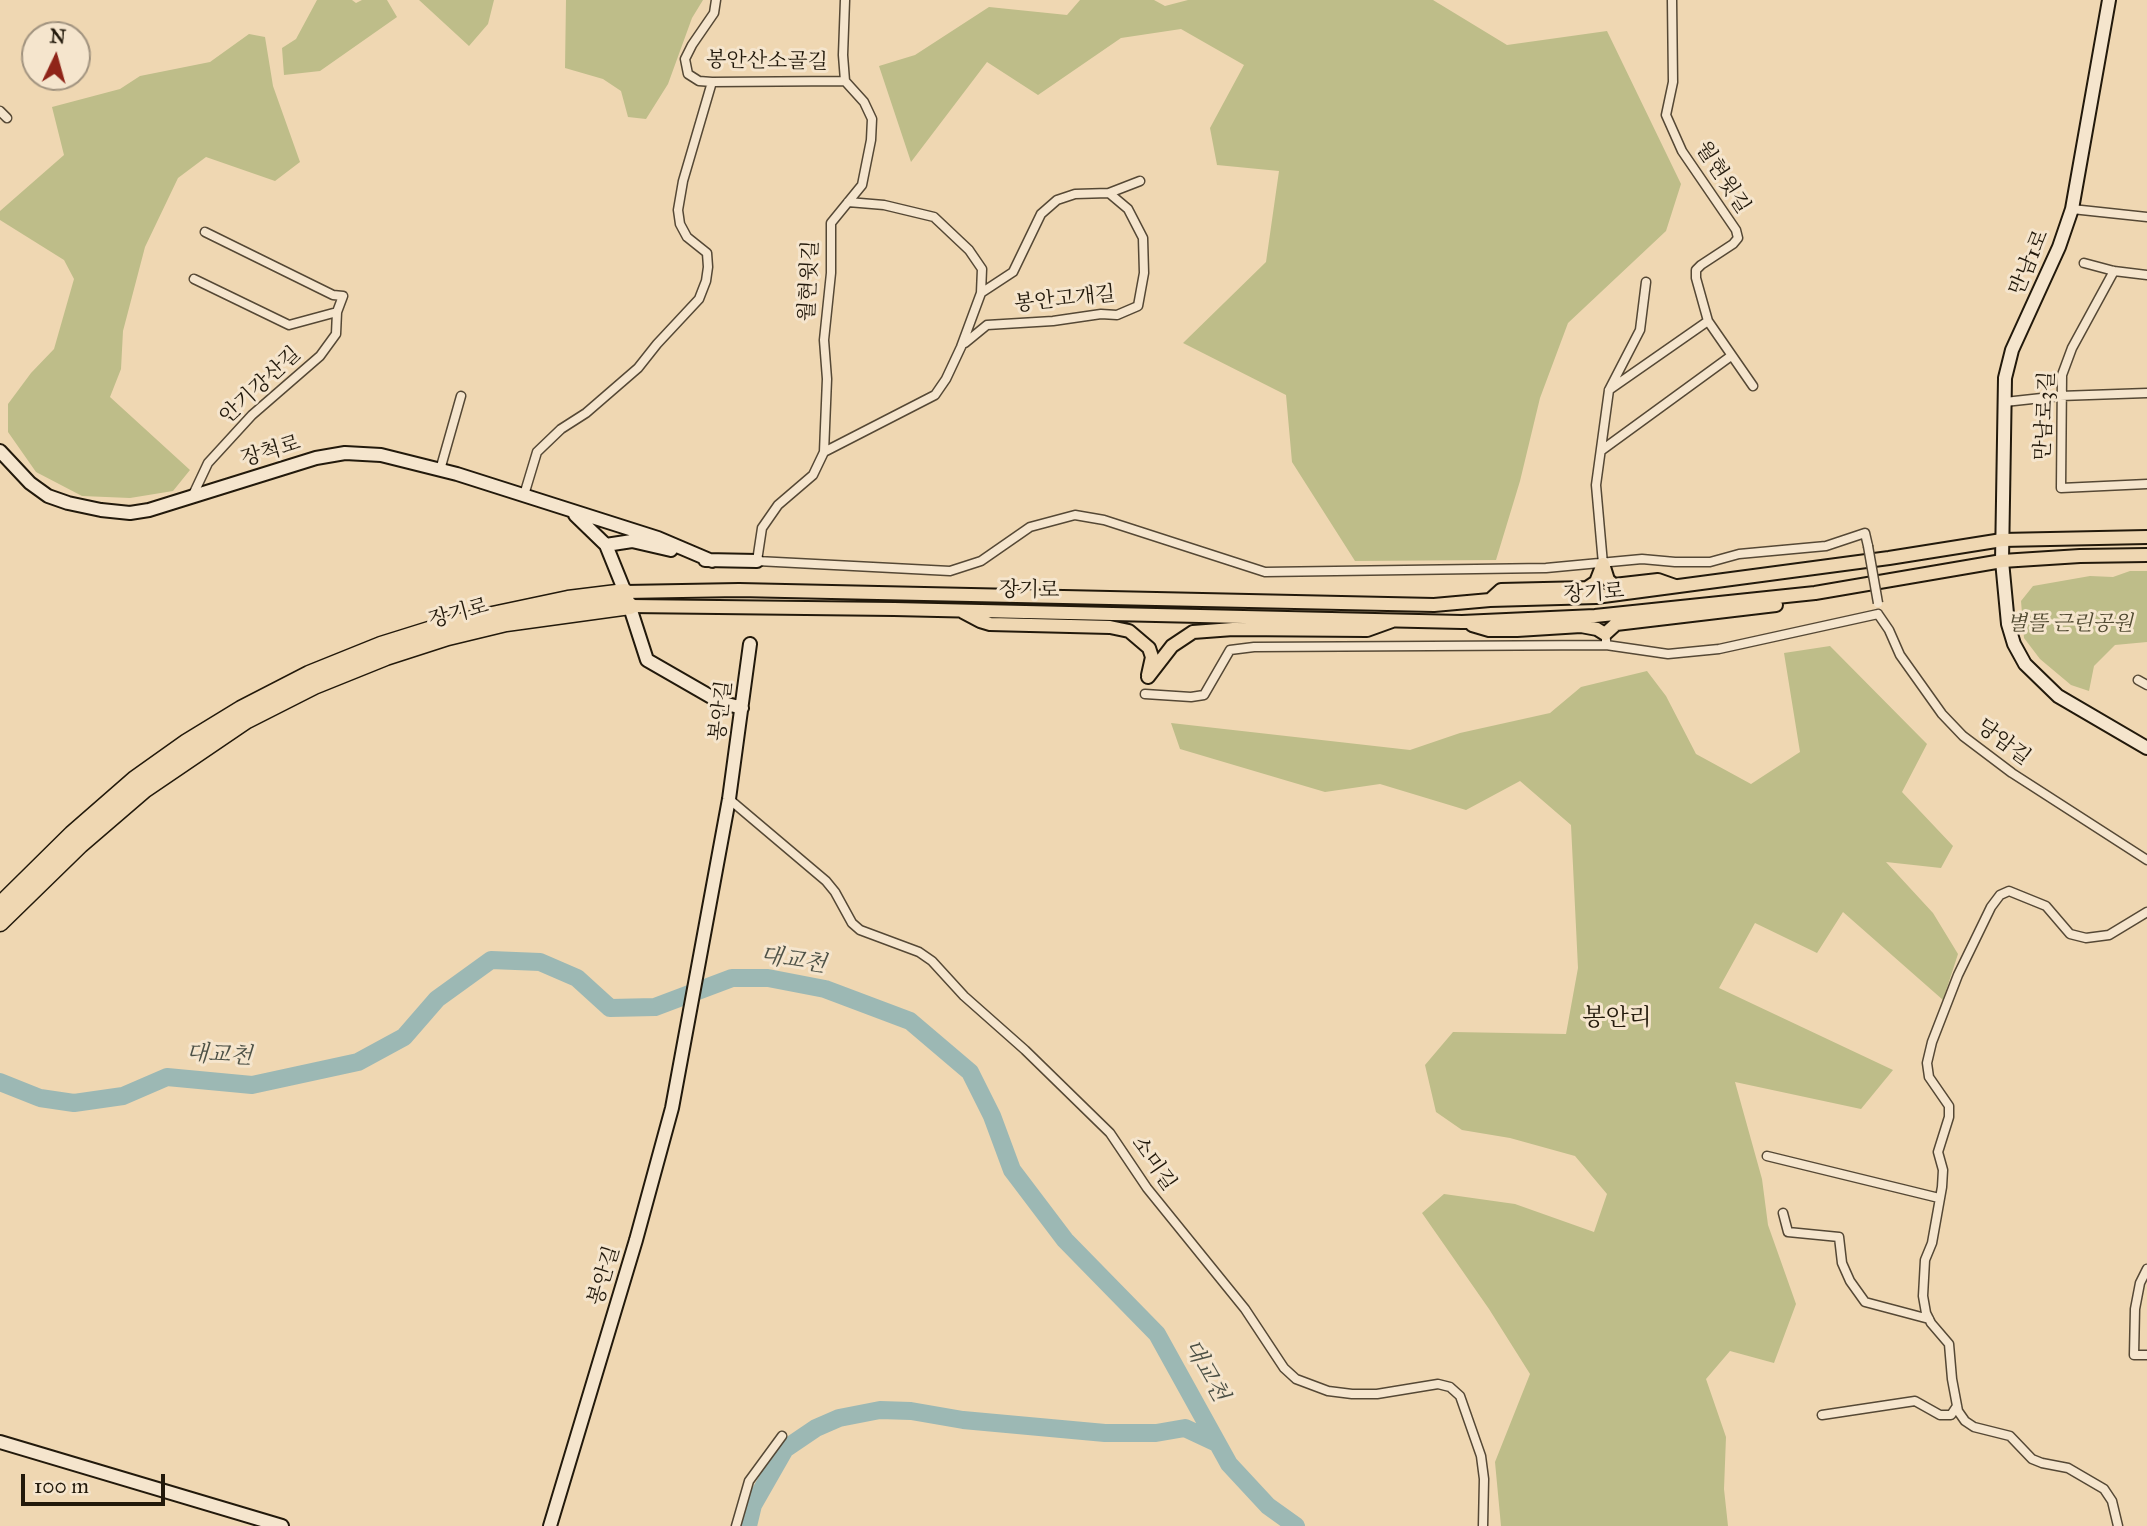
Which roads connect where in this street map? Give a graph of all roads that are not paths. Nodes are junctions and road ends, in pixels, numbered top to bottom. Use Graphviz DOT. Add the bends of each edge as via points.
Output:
graph roads {
  1 [pos="716,0"];
  2 [pos="845,0"];
  3 [pos="1672,0"];
  4 [pos="2109,0"];
  5 [pos="845,81"];
  6 [pos="712,82"];
  7 [pos="0,111"];
  8 [pos="8,118"];
  9 [pos="1140,181"];
  10 [pos="1109,193"];
  11 [pos="848,202"];
  12 [pos="2071,209"];
  13 [pos="2147,217"];
  14 [pos="205,232"];
  15 [pos="2084,263"];
  16 [pos="2114,271"];
  17 [pos="2147,275"];
  18 [pos="194,279"];
  19 [pos="1646,282"];
  20 [pos="981,293"];
  21 [pos="337,312"];
  22 [pos="1708,321"];
  23 [pos="961,347"];
  24 [pos="1731,356"];
  25 [pos="1753,386"];
  26 [pos="1609,390"];
  27 [pos="2147,393"];
  28 [pos="461,396"];
  29 [pos="2060,396"];
  30 [pos="2005,402"];
  31 [pos="1602,450"];
  32 [pos="0,451"];
  33 [pos="824,452"];
  34 [pos="440,470"];
  35 [pos="2147,484"];
  36 [pos="524,495"];
  37 [pos="192,497"];
  38 [pos="569,510"];
  39 [pos="2147,537"];
  40 [pos="2002,540"];
  41 [pos="606,545"];
  42 [pos="2147,555"];
  43 [pos="712,561"];
  44 [pos="757,561"];
  45 [pos="2002,561"];
  46 [pos="1603,564"];
  47 [pos="1678,587"];
  48 [pos="1815,593"];
  49 [pos="628,599"];
  50 [pos="1490,600"];
  51 [pos="959,610"];
  52 [pos="1878,614"];
  53 [pos="1397,619"];
  54 [pos="1462,622"];
  55 [pos="1606,639"];
  56 [pos="750,644"];
  57 [pos="2138,680"];
  58 [pos="2147,685"];
  59 [pos="1144,694"];
  60 [pos="742,708"];
  61 [pos="2147,748"];
  62 [pos="729,799"];
  63 [pos="2147,860"];
  64 [pos="0,905"];
  65 [pos="2147,912"];
  66 [pos="0,923"];
  67 [pos="1767,1156"];
  68 [pos="1939,1198"];
  69 [pos="1783,1213"];
  70 [pos="2147,1269"];
  71 [pos="1929,1319"];
  72 [pos="2147,1355"];
  73 [pos="1957,1406"];
  74 [pos="1822,1415"];
  75 [pos="782,1436"];
  76 [pos="0,1442"];
  77 [pos="282,1526"];
  78 [pos="550,1526"];
  79 [pos="736,1526"];
  80 [pos="1483,1526"];
  81 [pos="2118,1526"];
  1 -- 6 [label="street, 봉안산소골길" via="714,13 685,59 688,74"];
  2 -- 5 [label="street"];
  3 -- 22 [label="street, 월현윗길" via="1673,82 1666,115 1682,151 1738,238 1696,270"];
  4 -- 12 [label="street, 만남1로"];
  5 -- 6 [label="street, 봉안산소골길"];
  5 -- 11 [label="street, 월현윗길" via="872,119 862,186"];
  6 -- 36 [label="street" via="682,181 678,210 687,237 707,253 706,281 699,299 631,375 537,453"];
  7 -- 8 [label="street"];
  9 -- 10 [label="street, 봉안고개길"];
  10 -- 20 [label="street, 봉안고개길" via="1075,194 1057,200 1041,214 1013,272"];
  10 -- 23 [label="street, 봉안고개길" via="1128,209 1143,239 1144,273 1138,306 1117,314 988,325"];
  11 -- 20 [label="street" via="934,217 969,250 982,270"];
  11 -- 33 [label="street, 월현윗길" via="831,223"];
  12 -- 13 [label="street"];
  12 -- 30 [label="street, 만남1로" via="2059,247 2012,349"];
  14 -- 21 [label="street, 안기강산길" via="343,296"];
  15 -- 16 [label="street"];
  16 -- 17 [label="street"];
  16 -- 29 [label="street, 만남로3길" via="2065,365"];
  18 -- 21 [label="street" via="289,325"];
  19 -- 26 [label="street" via="1640,330"];
  20 -- 23 [label="street, 봉안고개길"];
  21 -- 37 [label="street, 안기강산길" via="335,334 320,356 252,415 208,463"];
  22 -- 24 [label="street"];
  22 -- 26 [label="street"];
  23 -- 33 [label="street, 봉안고개길" via="935,395"];
  24 -- 25 [label="street"];
  24 -- 31 [label="street"];
  26 -- 31 [label="street"];
  27 -- 29 [label="street"];
  28 -- 34 [label="street"];
  29 -- 30 [label="street"];
  29 -- 35 [label="street, 만남로3길" via="2061,488"];
  30 -- 40 [label="street, 만남1로"];
  31 -- 46 [label="street" via="1596,485"];
  32 -- 37 [label="street, 장척로" via="30,483 47,496 68,503 130,513"];
  33 -- 44 [label="street, 월현윗길" via="813,475 778,505 762,528"];
  34 -- 36 [label="street, 장척로"];
  34 -- 37 [label="street, 장척로" via="381,455 345,453 280,468"];
  36 -- 38 [label="street, 장척로"];
  38 -- 41 [label="street"];
  38 -- 43 [label="street, 장척로" via="658,538"];
  39 -- 40 [label="main road, 장기로"];
  40 -- 45 [label="street, 만남1로"];
  40 -- 47 [label="main road, 장기로"];
  41 -- 43 [label="street" via="639,542"];
  41 -- 49 [label="street"];
  42 -- 45 [label="main road, 장기로"];
  43 -- 44 [label="street"];
  44 -- 46 [label="street" via="950,571 981,561 1030,527 1075,515 1104,520 1265,572"];
  45 -- 48 [label="main road, 장기로"];
  45 -- 61 [label="street, 만남1로" via="2008,624 2025,664 2058,696"];
  46 -- 47 [label="main road" via="1614,585 1658,580"];
  46 -- 50 [label="main road" via="1596,582 1587,588 1501,590"];
  46 -- 52 [label="street, bridge" via="1642,559 1710,562 1739,554 1826,546 1865,533"];
  47 -- 50 [label="main road, 장기로" via="1597,597"];
  48 -- 54 [label="main road, 장기로" via="1595,616"];
  48 -- 55 [label="main road" via="1796,603 1616,624"];
  49 -- 50 [label="main road, 장기로" via="739,590 1370,606"];
  49 -- 51 [label="main road, 장기로"];
  49 -- 60 [label="street" via="647,660 720,702"];
  49 -- 64 [label="highway, 장기로" via="568,598 445,625 309,674 241,709 135,779"];
  49 -- 66 [label="highway, 장기로" via="448,637 314,686 247,720 144,790"];
  51 -- 53 [label="main road, 장기로"];
  51 -- 53 [label="main road" via="990,624 1129,631 1149,648 1148,677 1172,646 1193,632 1367,630"];
  52 -- 55 [label="street" via="1719,649 1668,654"];
  52 -- 63 [label="street, 당암길" via="1900,655 1963,736"];
  53 -- 54 [label="main road, 장기로"];
  54 -- 55 [label="main road" via="1489,630 1581,626 1597,628"];
  55 -- 59 [label="street" via="1254,646 1230,650 1204,695"];
  56 -- 60 [label="street, 봉안길"];
  57 -- 58 [label="street"];
  60 -- 62 [label="street, 봉안길"];
  62 -- 78 [label="street, 봉안길" via="672,1108"];
  62 -- 80 [label="street, 소미길" via="826,881 852,923 932,961 1110,1133 1296,1379 1352,1395 1438,1384 1460,1396 1481,1456"];
  65 -- 68 [label="street" via="2109,935 2086,938 2070,934 2046,906 2009,891 1991,907 1947,1002 1927,1063 1929,1077 1949,1106 1950,1117 1938,1152 1943,1170"];
  67 -- 68 [label="street"];
  68 -- 71 [label="street" via="1923,1274"];
  69 -- 71 [label="street" via="1788,1232 1839,1237 1842,1263 1865,1302"];
  70 -- 72 [label="street" via="2135,1309 2134,1355"];
  71 -- 73 [label="street" via="1949,1344"];
  73 -- 74 [label="street" via="1951,1415 1940,1415 1915,1401"];
  73 -- 81 [label="street" via="1965,1421 1975,1427 2010,1436 2032,1459 2068,1468 2104,1489"];
  75 -- 79 [label="street" via="749,1481"];
  76 -- 77 [label="street"];
}
